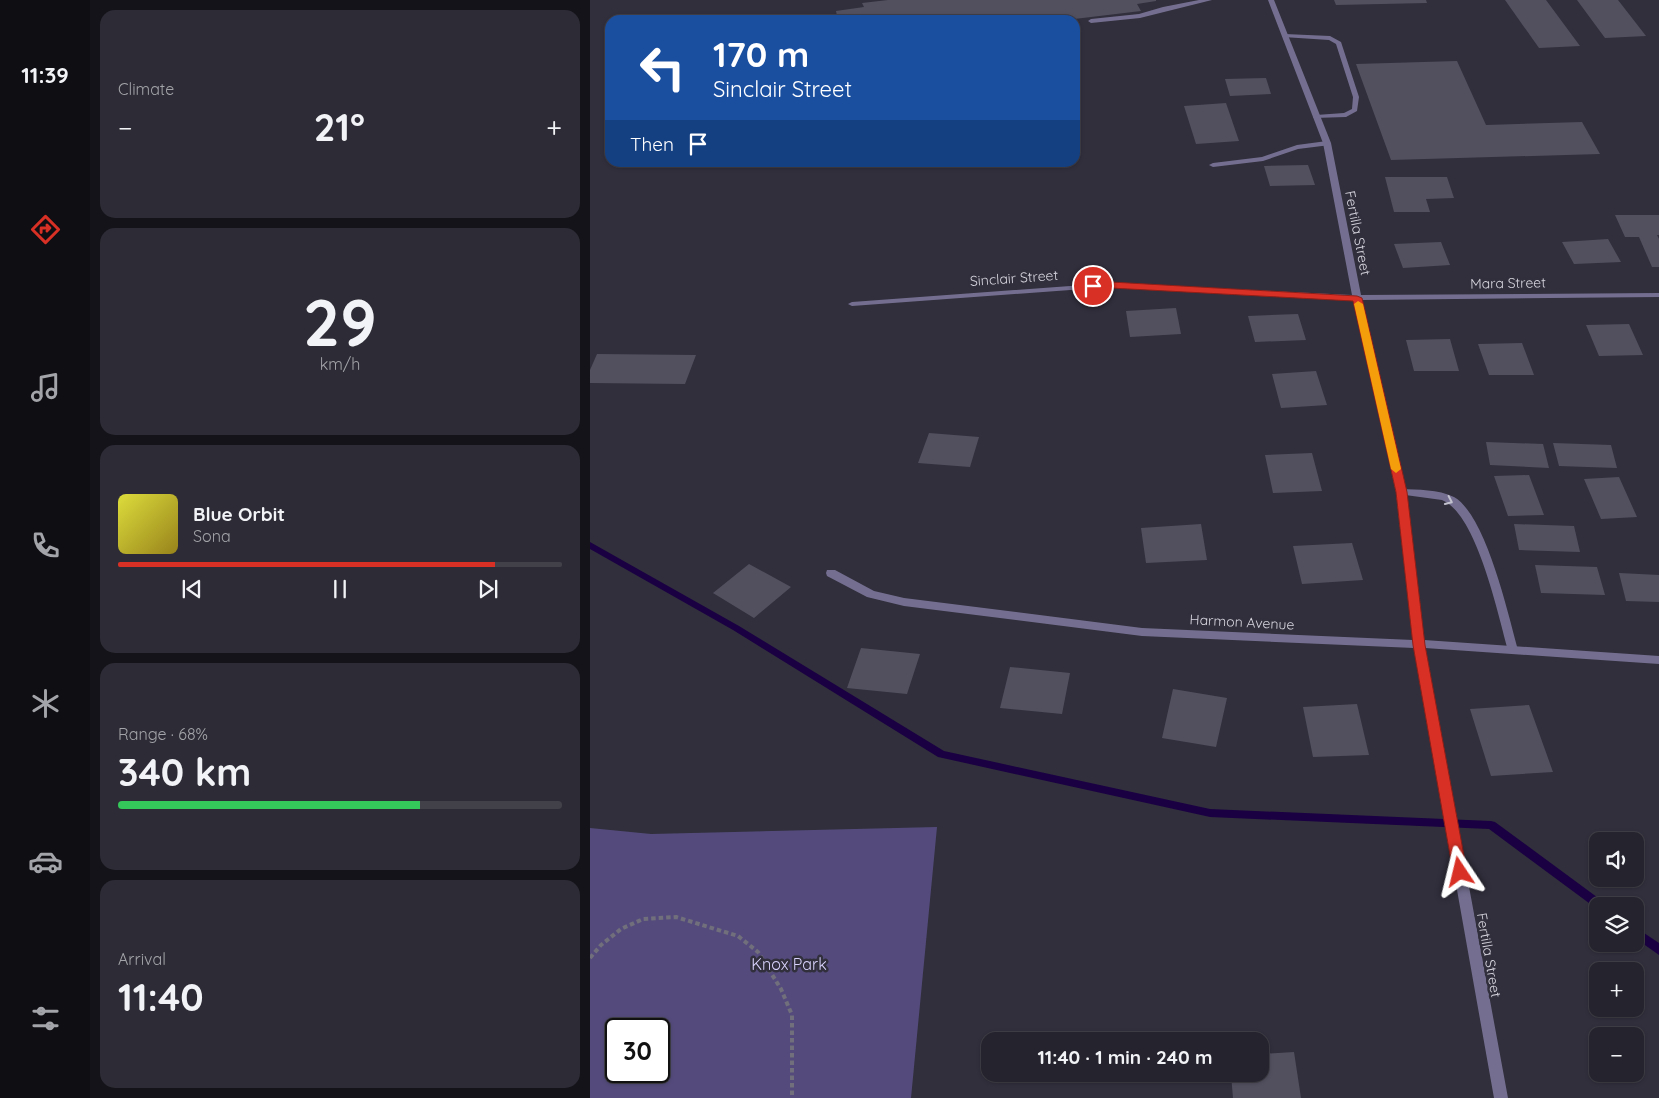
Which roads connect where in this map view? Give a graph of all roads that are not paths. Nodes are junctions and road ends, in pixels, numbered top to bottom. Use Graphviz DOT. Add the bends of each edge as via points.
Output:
graph roads {
  1 [pos="1209,0"];
  2 [pos="1271,0"];
  3 [pos="1092,21"];
  4 [pos="1285,36"];
  5 [pos="1316,117"];
  6 [pos="1327,143"];
  7 [pos="1213,165"];
  8 [pos="1659,295"];
  9 [pos="1357,298"];
  10 [pos="852,304"];
  11 [pos="1401,492"];
  12 [pos="831,574"];
  13 [pos="1419,645"];
  14 [pos="1513,650"];
  15 [pos="1659,660"];
  16 [pos="1501,1098"];
  1 -- 3 [label="street" via="1140,16"];
  2 -- 4 [label="street, Fertilla Street"];
  4 -- 5 [label="street, Fertilla Street"];
  4 -- 5 [label="street" via="1330,38 1338,43 1356,97 1355,110 1346,115"];
  5 -- 6 [label="street, Fertilla Street"];
  6 -- 7 [label="street" via="1297,147 1255,161"];
  6 -- 9 [label="street, Fertilla Street"];
  8 -- 9 [label="street, Mara Street"];
  9 -- 10 [label="street, Sinclair Street" via="1111,285"];
  9 -- 11 [label="street, Fertilla Street"];
  11 -- 13 [label="street, Fertilla Street"];
  11 -- 14 [label="street, one-way" via="1451,500 1462,509 1487,560"];
  12 -- 13 [label="street, Harmon Avenue" via="871,594 904,602 1133,631"];
  13 -- 14 [label="street, Harmon Avenue"];
  13 -- 16 [label="street, Fertilla Street"];
  14 -- 15 [label="street, Harmon Avenue"];
}
